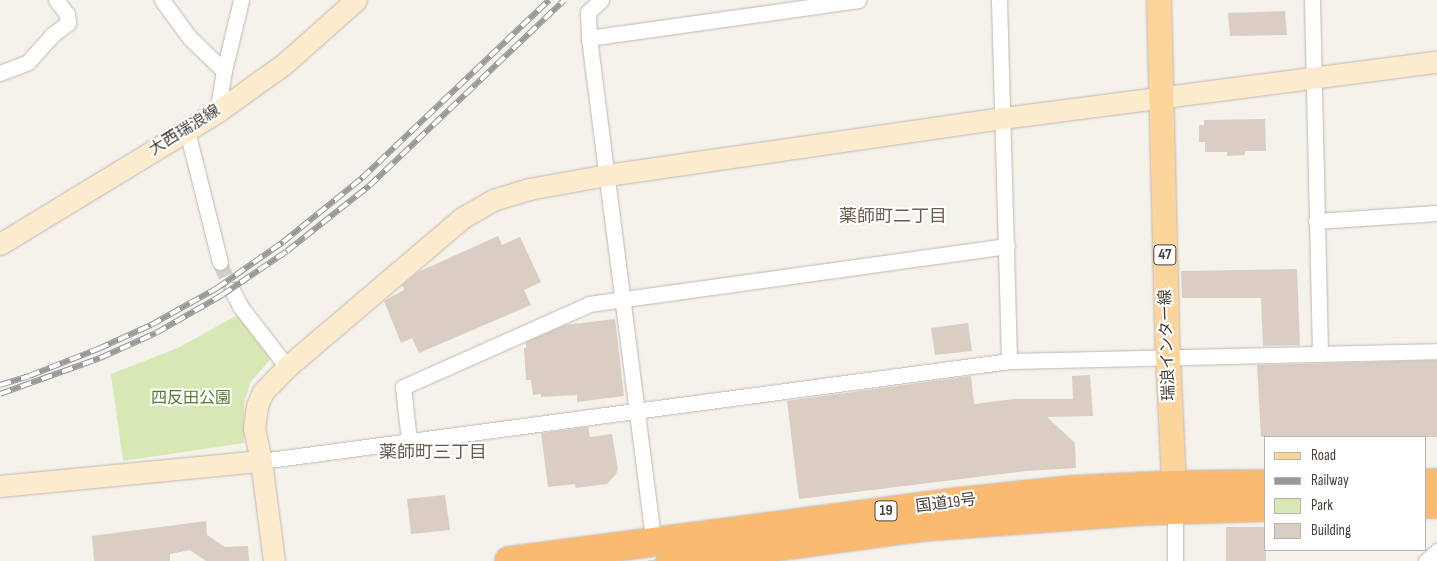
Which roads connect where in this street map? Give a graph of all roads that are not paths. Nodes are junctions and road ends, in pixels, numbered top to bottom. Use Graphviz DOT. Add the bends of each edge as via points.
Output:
graph roads {
  1 [pos="56,0"];
  2 [pos="162,0"];
  3 [pos="241,0"];
  4 [pos="356,0"];
  5 [pos="601,0"];
  6 [pos="858,0"];
  7 [pos="999,0"];
  8 [pos="1159,0"];
  9 [pos="1312,0"];
  10 [pos="842,1"];
  11 [pos="589,38"];
  12 [pos="1437,62"];
  13 [pos="224,71"];
  14 [pos="0,73"];
  15 [pos="1313,77"];
  16 [pos="1160,98"];
  17 [pos="217,112"];
  18 [pos="1003,118"];
  19 [pos="187,131"];
  20 [pos="607,175"];
  21 [pos="1437,212"];
  22 [pos="1316,221"];
  23 [pos="0,244"];
  24 [pos="1006,246"];
  25 [pos="220,262"];
  26 [pos="232,290"];
  27 [pos="624,298"];
  28 [pos="1437,351"];
  29 [pos="1320,353"];
  30 [pos="1168,356"];
  31 [pos="1009,361"];
  32 [pos="287,367"];
  33 [pos="637,411"];
  34 [pos="409,440"];
  35 [pos="261,461"];
  36 [pos="1264,484"];
  37 [pos="0,486"];
  38 [pos="1174,497"];
  39 [pos="1264,507"];
  40 [pos="652,527"];
  41 [pos="1437,551"];
  42 [pos="274,561"];
  43 [pos="509,561"];
  44 [pos="671,561"];
  45 [pos="1175,561"];
  46 [pos="1426,561"];
  1 -- 14 [label="street" via="67,14 68,23 52,35 28,62"];
  2 -- 13 [label="street" via="189,37"];
  3 -- 13 [label="street"];
  4 -- 17 [label="street, 大西瑞浪線" via="284,64"];
  5 -- 11 [label="street" via="588,12"];
  6 -- 10 [label="street"];
  7 -- 18 [label="street"];
  8 -- 16 [label="main road, 瑞浪インター線 / 47"];
  9 -- 15 [label="street"];
  10 -- 11 [label="street"];
  11 -- 20 [label="street"];
  12 -- 15 [label="street"];
  13 -- 17 [label="street"];
  15 -- 16 [label="street"];
  15 -- 22 [label="street"];
  16 -- 18 [label="street"];
  16 -- 30 [label="main road, 瑞浪インター線 / 47"];
  17 -- 19 [label="street, 大西瑞浪線"];
  18 -- 20 [label="street"];
  18 -- 24 [label="street"];
  19 -- 23 [label="street, 大西瑞浪線"];
  19 -- 25 [label="street"];
  20 -- 27 [label="street"];
  20 -- 32 [label="street" via="529,189 493,200 462,218"];
  21 -- 22 [label="street"];
  22 -- 29 [label="street"];
  24 -- 27 [label="street"];
  24 -- 31 [label="street"];
  26 -- 32 [label="street" via="240,306"];
  27 -- 33 [label="street"];
  27 -- 34 [label="street" via="590,304 403,387"];
  28 -- 29 [label="street"];
  29 -- 30 [label="street"];
  30 -- 31 [label="street"];
  30 -- 38 [label="main road, 瑞浪インター線 / 47"];
  31 -- 33 [label="street"];
  32 -- 35 [label="street" via="263,392 257,406 254,429"];
  33 -- 34 [label="street"];
  33 -- 40 [label="street"];
  34 -- 35 [label="street"];
  35 -- 37 [label="street"];
  35 -- 42 [label="street"];
  36 -- 38 [label="highway, 国道19号 / 19"];
  38 -- 39 [label="highway, 国道19号 / 19"];
  38 -- 43 [label="highway, 国道19号 / 19" via="1071,490"];
  38 -- 44 [label="highway, 国道19号 / 19" via="922,526"];
  38 -- 45 [label="street"];
  41 -- 46 [label="street"];
}
